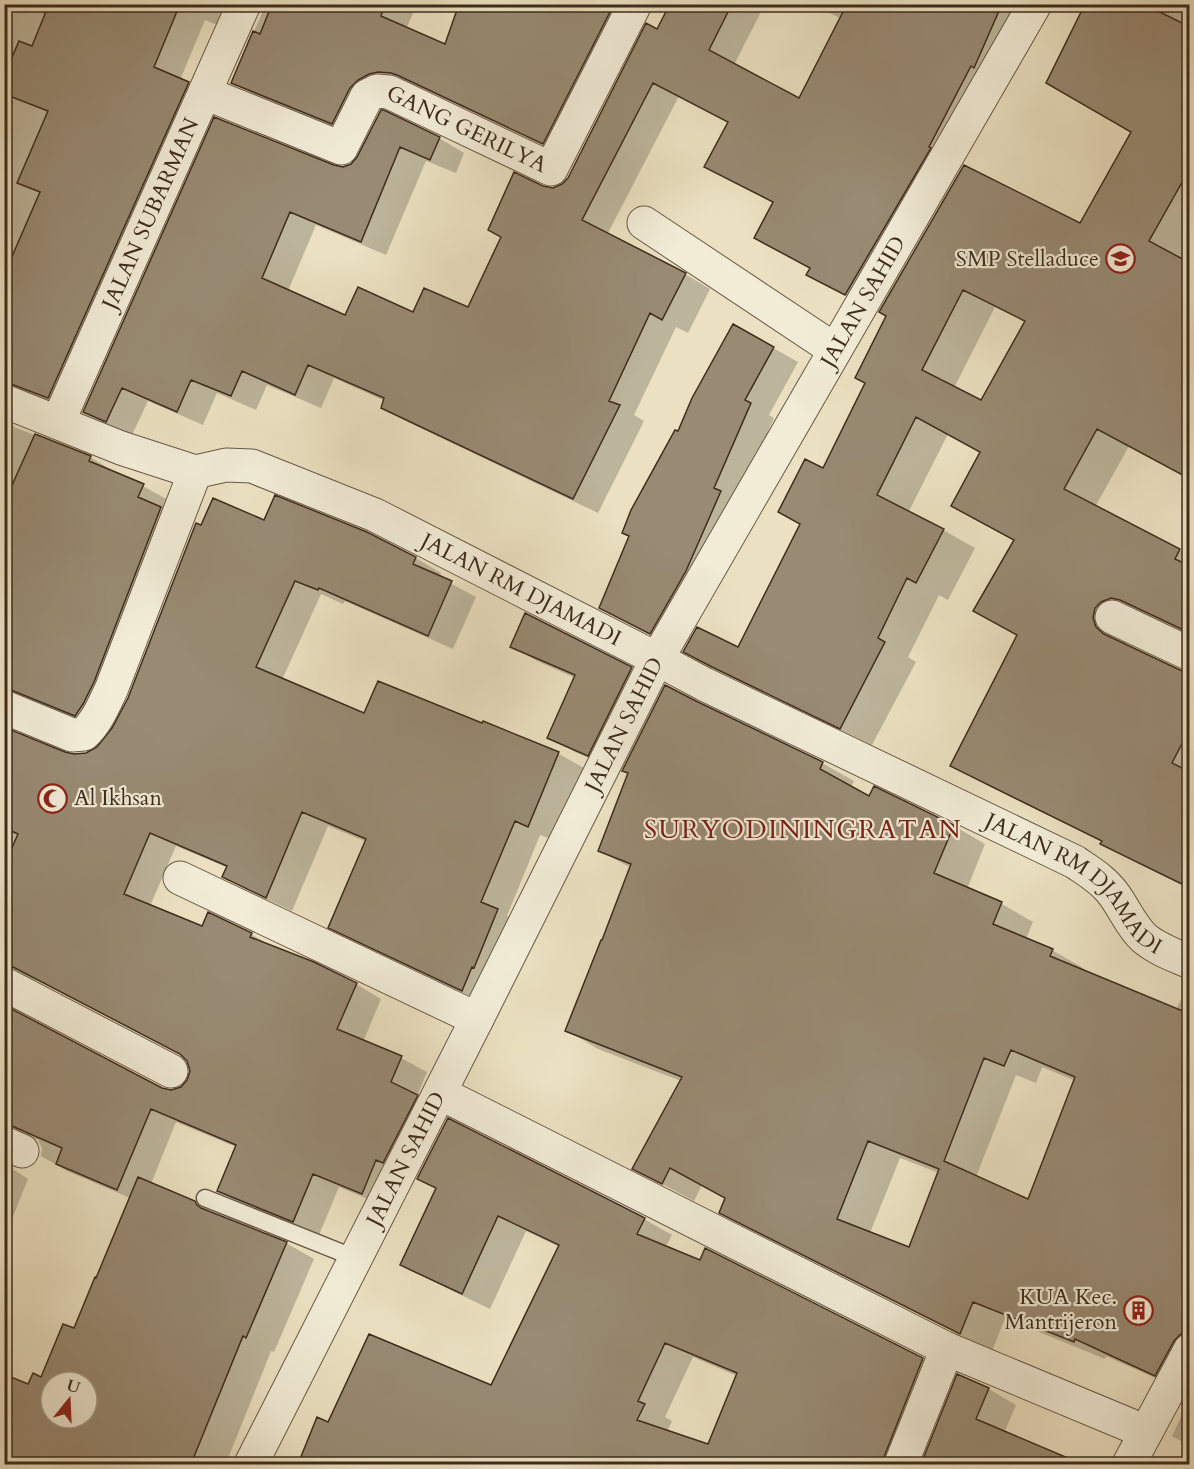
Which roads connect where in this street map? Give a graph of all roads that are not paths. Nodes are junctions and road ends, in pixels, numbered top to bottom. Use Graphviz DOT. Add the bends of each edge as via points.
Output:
graph roads {
  1 [pos="244,4"];
  2 [pos="634,4"];
  3 [pos="1035,4"];
  4 [pos="205,93"];
  5 [pos="644,223"];
  6 [pos="835,350"];
  7 [pos="6,405"];
  8 [pos="58,422"];
  9 [pos="195,472"];
  10 [pos="1112,617"];
  11 [pos="1190,654"];
  12 [pos="657,659"];
  13 [pos="4,707"];
  14 [pos="180,878"];
  15 [pos="1190,962"];
  16 [pos="4,984"];
  17 [pos="477,1019"];
  18 [pos="171,1071"];
  19 [pos="440,1093"];
  20 [pos="205,1198"];
  21 [pos="355,1258"];
  22 [pos="947,1349"];
  23 [pos="1190,1350"];
  24 [pos="1138,1455"];
  25 [pos="251,1464"];
  26 [pos="901,1464"];
  1 -- 4 [label="street, JALAN SUBARMAN"];
  2 -- 4 [label="street, GANG GERILYA" via="551,169 389,92 377,91 367,96 341,148"];
  3 -- 6 [label="street, JALAN SAHID"];
  4 -- 8 [label="street, JALAN SUBARMAN"];
  5 -- 6 [label="street"];
  6 -- 12 [label="street, JALAN SAHID"];
  7 -- 8 [label="street"];
  8 -- 9 [label="street"];
  9 -- 12 [label="street, JALAN RM DJAMADI" via="226,465 252,466 375,514"];
  9 -- 13 [label="street" via="111,690 92,726 84,734 72,735"];
  10 -- 11 [label="street"];
  12 -- 15 [label="street, JALAN RM DJAMADI" via="1075,862 1112,892 1145,939"];
  12 -- 17 [label="street, JALAN SAHID"];
  14 -- 17 [label="street"];
  16 -- 18 [label="street"];
  17 -- 19 [label="street, JALAN SAHID"];
  19 -- 21 [label="street, JALAN SAHID"];
  19 -- 22 [label="street"];
  20 -- 21 [label="lane"];
  21 -- 25 [label="street, JALAN SAHID"];
  22 -- 24 [label="street"];
  22 -- 26 [label="street"];
  23 -- 24 [label="street"];
}
